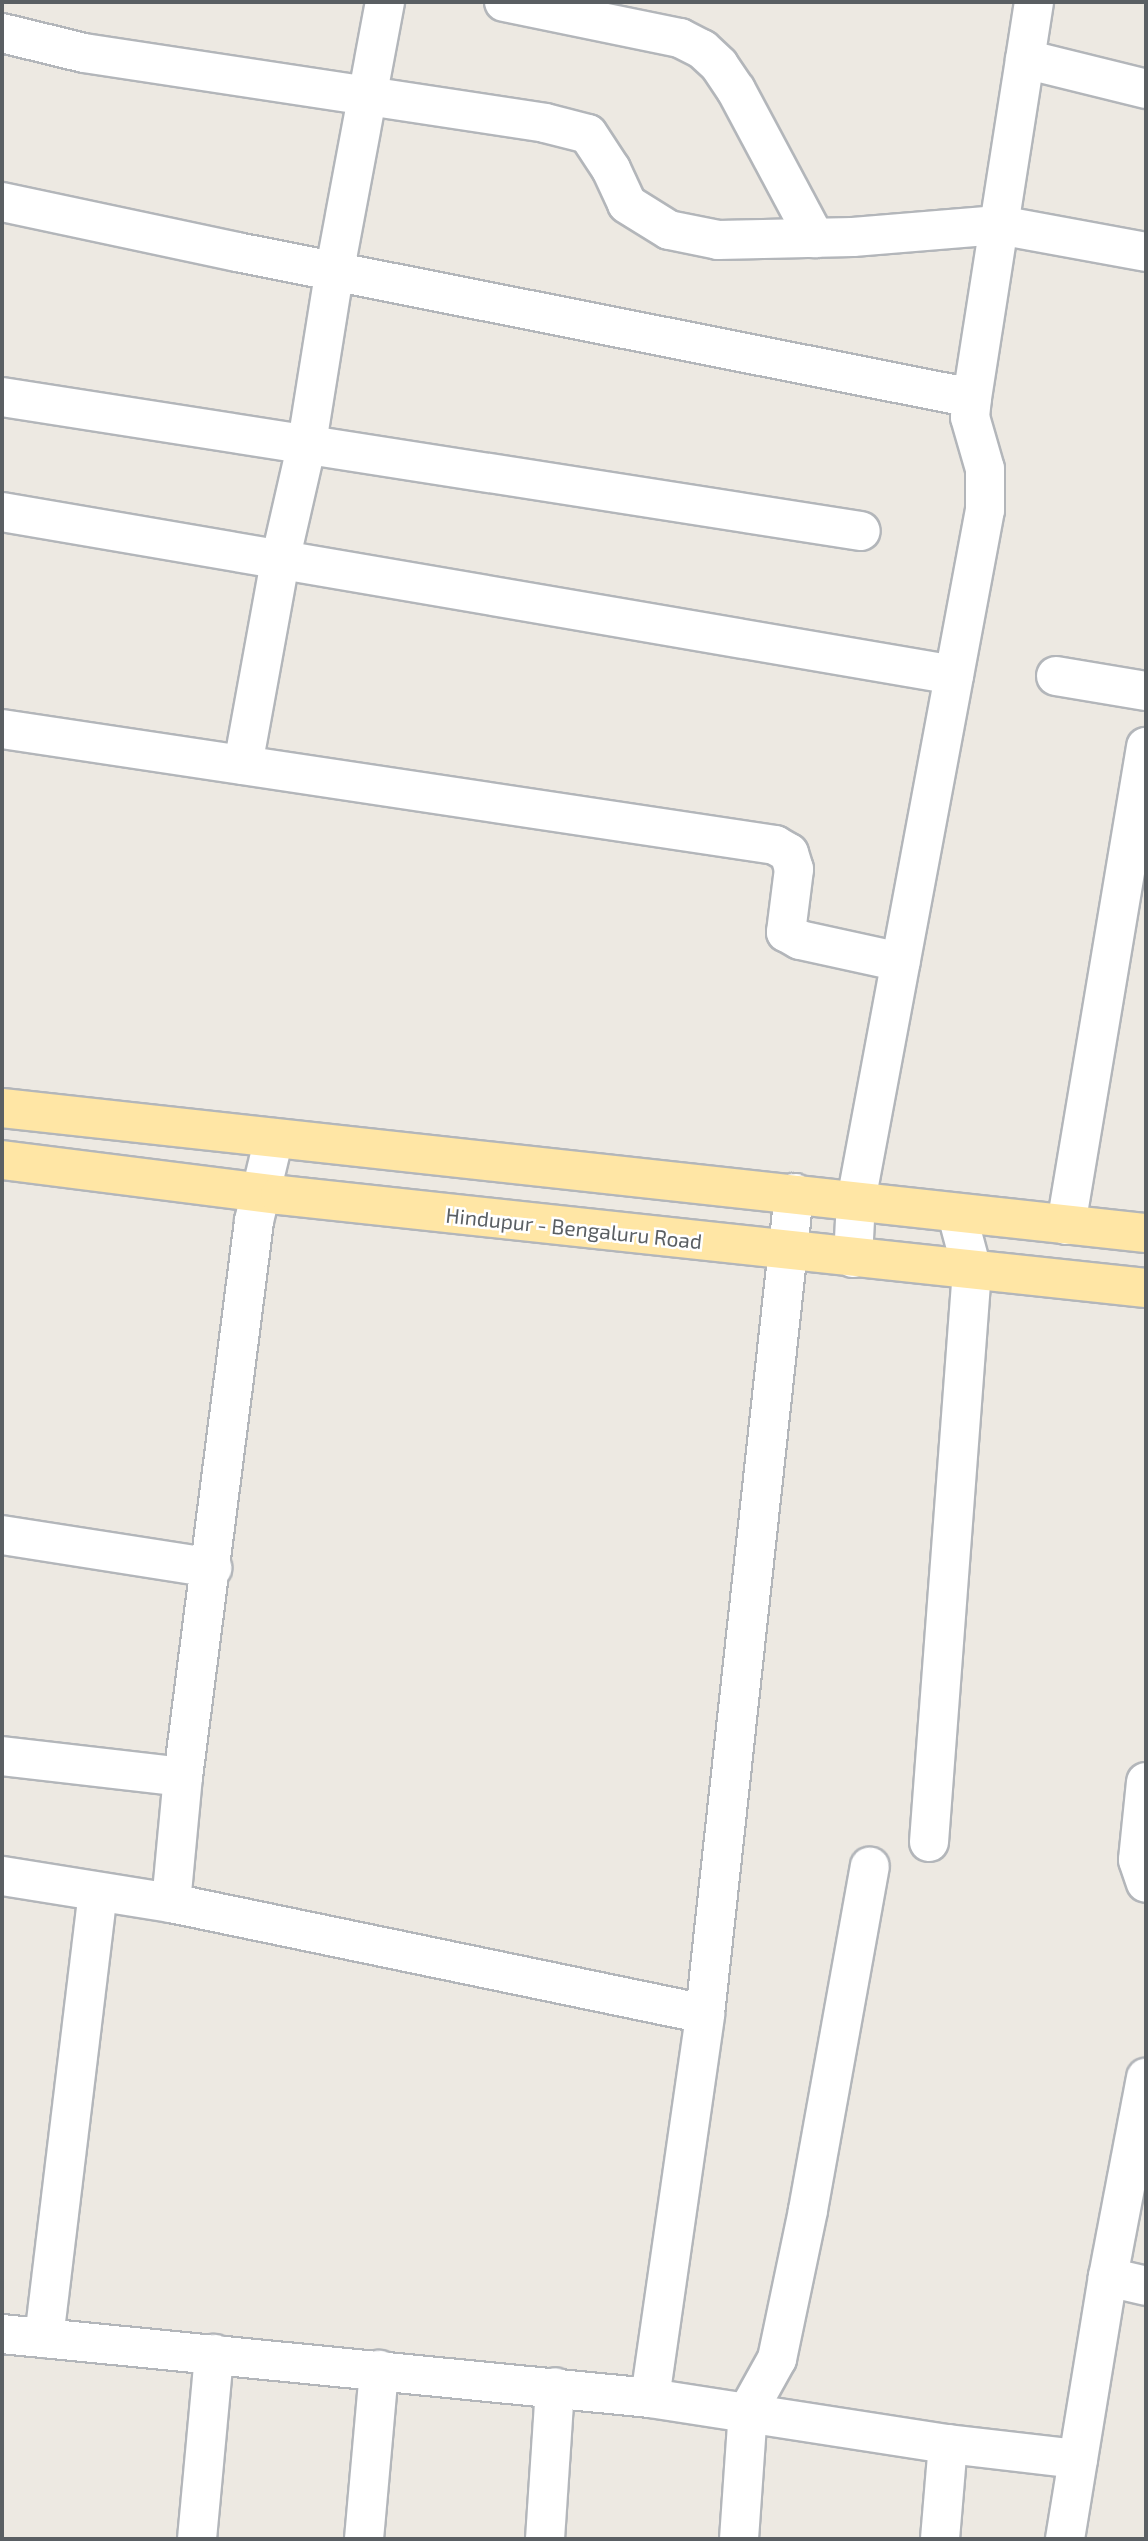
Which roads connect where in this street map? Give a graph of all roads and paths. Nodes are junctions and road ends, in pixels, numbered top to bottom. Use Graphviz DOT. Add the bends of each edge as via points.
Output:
graph roads {
  1 [pos="385,2"];
  2 [pos="504,2"];
  3 [pos="1034,2"];
  4 [pos="2,33"];
  5 [pos="1025,59"];
  6 [pos="1146,89"];
  7 [pos="367,98"];
  8 [pos="2,202"];
  9 [pos="999,225"];
  10 [pos="815,238"];
  11 [pos="1146,251"];
  12 [pos="335,269"];
  13 [pos="2,397"];
  14 [pos="972,398"];
  15 [pos="307,443"];
  16 [pos="2,512"];
  17 [pos="861,531"];
  18 [pos="281,561"];
  19 [pos="954,675"];
  20 [pos="1056,676"];
  21 [pos="1146,691"];
  22 [pos="2,729"];
  23 [pos="1146,747"];
  24 [pos="243,765"];
  25 [pos="901,962"];
  26 [pos="2,1108"];
  27 [pos="274,1138"];
  28 [pos="2,1160"];
  29 [pos="259,1193"];
  30 [pos="794,1193"];
  31 [pos="856,1201"];
  32 [pos="957,1214"];
  33 [pos="1066,1225"];
  34 [pos="1146,1233"];
  35 [pos="789,1251"];
  36 [pos="853,1258"];
  37 [pos="972,1270"];
  38 [pos="1146,1288"];
  39 [pos="2,1535"];
  40 [pos="212,1568"];
  41 [pos="2,1756"];
  42 [pos="183,1777"];
  43 [pos="1146,1782"];
  44 [pos="929,1842"];
  45 [pos="870,1867"];
  46 [pos="2,1876"];
  47 [pos="1146,1883"];
  48 [pos="98,1892"];
  49 [pos="171,1903"];
  50 [pos="705,2014"];
  51 [pos="1146,2078"];
  52 [pos="1108,2277"];
  53 [pos="1146,2286"];
  54 [pos="2,2334"];
  55 [pos="44,2338"];
  56 [pos="214,2354"];
  57 [pos="379,2370"];
  58 [pos="555,2387"];
  59 [pos="650,2398"];
  60 [pos="748,2411"];
  61 [pos="948,2444"];
  62 [pos="1079,2459"];
  63 [pos="197,2539"];
  64 [pos="364,2539"];
  65 [pos="545,2539"];
  66 [pos="739,2539"];
  67 [pos="940,2539"];
  68 [pos="1065,2539"];
  1 -- 7 [label="street"];
  2 -- 10 [label="street" via="680,38 702,49 736,90"];
  3 -- 5 [label="street"];
  4 -- 7 [label="street" via="84,53"];
  5 -- 6 [label="street"];
  5 -- 9 [label="street"];
  7 -- 10 [label="street" via="545,123 589,134 627,204 669,230 718,240"];
  7 -- 12 [label="street"];
  8 -- 12 [label="street"];
  9 -- 10 [label="street"];
  9 -- 11 [label="street"];
  9 -- 14 [label="street"];
  12 -- 14 [label="street"];
  12 -- 15 [label="street"];
  13 -- 15 [label="street"];
  14 -- 19 [label="street" via="970,417 985,469 985,510"];
  15 -- 17 [label="street"];
  15 -- 18 [label="street"];
  16 -- 18 [label="street"];
  18 -- 19 [label="street"];
  18 -- 24 [label="street"];
  19 -- 25 [label="street"];
  20 -- 21 [label="street"];
  22 -- 24 [label="street"];
  23 -- 33 [label="street"];
  24 -- 25 [label="street" via="775,845 789,853 793,869 786,932 800,940"];
  25 -- 31 [label="street"];
  26 -- 27 [label="main road"];
  27 -- 29 [label="street"];
  27 -- 30 [label="main road"];
  28 -- 29 [label="main road, Hindupur - Bengaluru Road"];
  29 -- 35 [label="main road, Hindupur - Bengaluru Road"];
  29 -- 40 [label="street"];
  30 -- 31 [label="main road"];
  30 -- 35 [label="street"];
  31 -- 32 [label="main road"];
  31 -- 36 [label="street"];
  32 -- 33 [label="main road"];
  32 -- 37 [label="street"];
  33 -- 34 [label="main road"];
  35 -- 36 [label="main road, Hindupur - Bengaluru Road"];
  35 -- 50 [label="street"];
  36 -- 37 [label="main road, Hindupur - Bengaluru Road"];
  37 -- 38 [label="main road, Hindupur - Bengaluru Road"];
  37 -- 44 [label="street"];
  39 -- 40 [label="street"];
  40 -- 42 [label="street"];
  41 -- 42 [label="street"];
  42 -- 49 [label="street"];
  43 -- 47 [label="street" via="1138,1860"];
  45 -- 60 [label="street" via="777,2359"];
  46 -- 48 [label="street"];
  48 -- 49 [label="street"];
  48 -- 55 [label="street"];
  49 -- 50 [label="street"];
  50 -- 59 [label="street"];
  51 -- 52 [label="street"];
  52 -- 53 [label="street"];
  52 -- 62 [label="street"];
  54 -- 55 [label="street"];
  55 -- 56 [label="street"];
  56 -- 57 [label="street"];
  56 -- 63 [label="street"];
  57 -- 58 [label="street"];
  57 -- 64 [label="street"];
  58 -- 59 [label="street"];
  58 -- 65 [label="street"];
  59 -- 60 [label="street"];
  60 -- 61 [label="street"];
  60 -- 66 [label="street"];
  61 -- 62 [label="street"];
  61 -- 67 [label="street"];
  62 -- 68 [label="street"];
}
